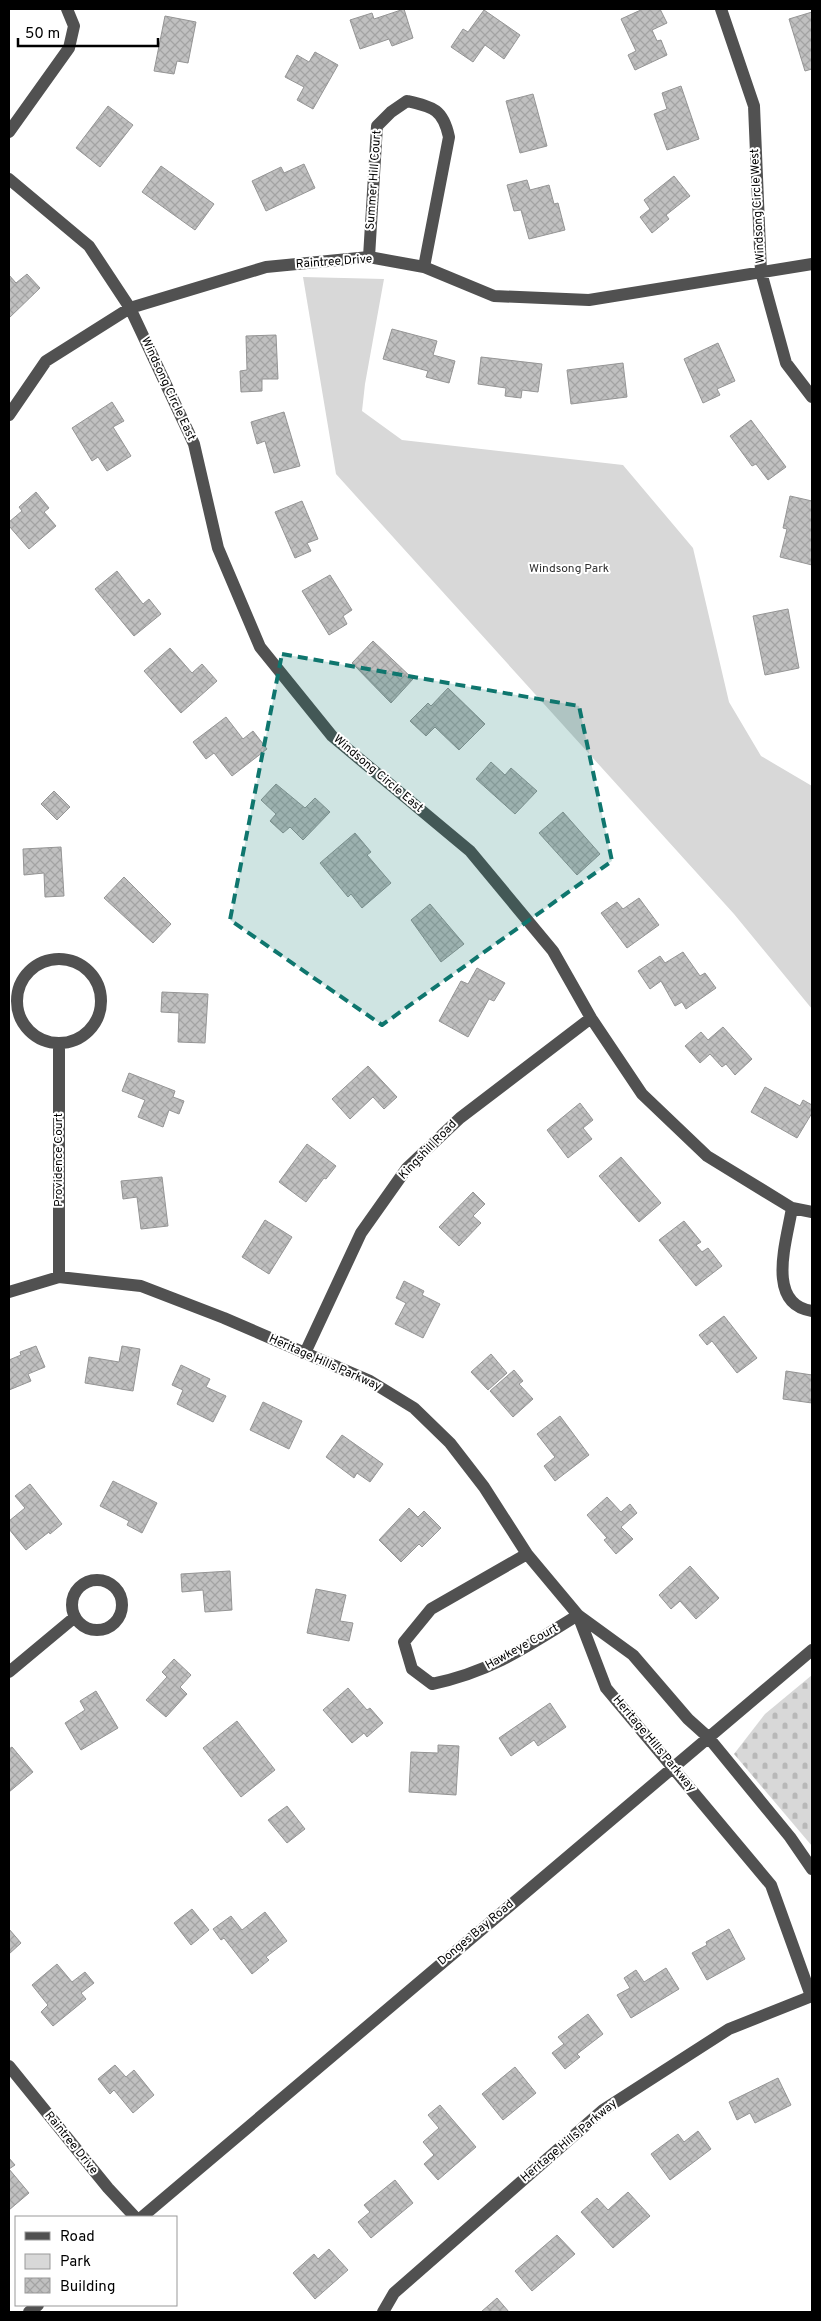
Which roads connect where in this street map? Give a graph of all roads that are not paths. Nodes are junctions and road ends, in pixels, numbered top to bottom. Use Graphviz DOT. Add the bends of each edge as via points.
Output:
graph roads {
  1 [pos="67,9"];
  2 [pos="721,9"];
  3 [pos="9,132"];
  4 [pos="9,179"];
  5 [pos="370,257"];
  6 [pos="812,264"];
  7 [pos="424,267"];
  8 [pos="761,272"];
  9 [pos="130,308"];
  10 [pos="812,397"];
  11 [pos="9,416"];
  12 [pos="591,1018"];
  13 [pos="59,1044"];
  14 [pos="792,1208"];
  15 [pos="812,1212"];
  16 [pos="59,1277"];
  17 [pos="9,1292"];
  18 [pos="812,1311"];
  19 [pos="305,1353"];
  20 [pos="527,1554"];
  21 [pos="578,1615"];
  22 [pos="75,1617"];
  23 [pos="812,1650"];
  24 [pos="9,1672"];
  25 [pos="708,1737"];
  26 [pos="673,1767"];
  27 [pos="812,1869"];
  28 [pos="812,1996"];
  29 [pos="9,2066"];
  30 [pos="134,2216"];
  31 [pos="143,2216"];
  32 [pos="383,2312"];
  1 -- 3 [label="street" via="74,26 69,48"];
  2 -- 8 [label="street, Windsong Circle West" via="754,106"];
  4 -- 9 [label="street, Windsong Circle East" via="89,246"];
  5 -- 7 [label="street, Raintree Drive"];
  5 -- 7 [label="street, Summer Hill Court" via="377,126 407,101 429,106 440,115 445,120 449,136"];
  5 -- 9 [label="street, Raintree Drive" via="266,267"];
  6 -- 8 [label="street, Raintree Drive"];
  7 -- 8 [label="street, Raintree Drive" via="494,296 589,300"];
  8 -- 10 [label="street, Windsong Circle West" via="786,363"];
  9 -- 11 [label="street, Raintree Drive" via="46,361"];
  9 -- 12 [label="street, Windsong Circle East" via="194,444 218,548 260,647 332,736 470,851 553,951"];
  12 -- 14 [label="street, Windsong Circle East" via="642,1094 707,1156"];
  12 -- 19 [label="street, Kingshill Road" via="460,1118 407,1168 361,1233"];
  13 -- 13 [label="street" via="73,1042 86,1034 101,1010 97,981 75,962 61,959 47,960 34,966 22,982 16,1001 21,1020 34,1036"];
  13 -- 16 [label="street, Providence Court"];
  14 -- 15 [label="street, Windsong Circle East"];
  14 -- 18 [label="street" via="782,1285 791,1300 804,1310"];
  16 -- 17 [label="street, Heritage Hills Parkway"];
  16 -- 19 [label="street, Heritage Hills Parkway" via="141,1286"];
  19 -- 20 [label="street, Heritage Hills Parkway" via="370,1381 414,1408 450,1443 484,1487"];
  20 -- 21 [label="street, Heritage Hills Parkway"];
  20 -- 21 [label="street, Hawkeye Court" via="431,1609 404,1642 412,1669 432,1684 461,1678 493,1666"];
  21 -- 25 [label="street, Heritage Hills Parkway" via="633,1655"];
  21 -- 26 [label="street, Heritage Hills Parkway" via="606,1688"];
  22 -- 24 [label="street"];
  23 -- 25 [label="street, Donges Bay Road"];
  25 -- 26 [label="street, Donges Bay Road"];
  25 -- 27 [label="street, Heritage Hills Parkway" via="790,1837"];
  26 -- 28 [label="street, Heritage Hills Parkway" via="771,1886"];
  26 -- 31 [label="street, Donges Bay Road"];
  28 -- 32 [label="street, Heritage Hills Parkway" via="729,2030 603,2110 394,2293"];
  29 -- 30 [label="street, Raintree Drive"];
}
